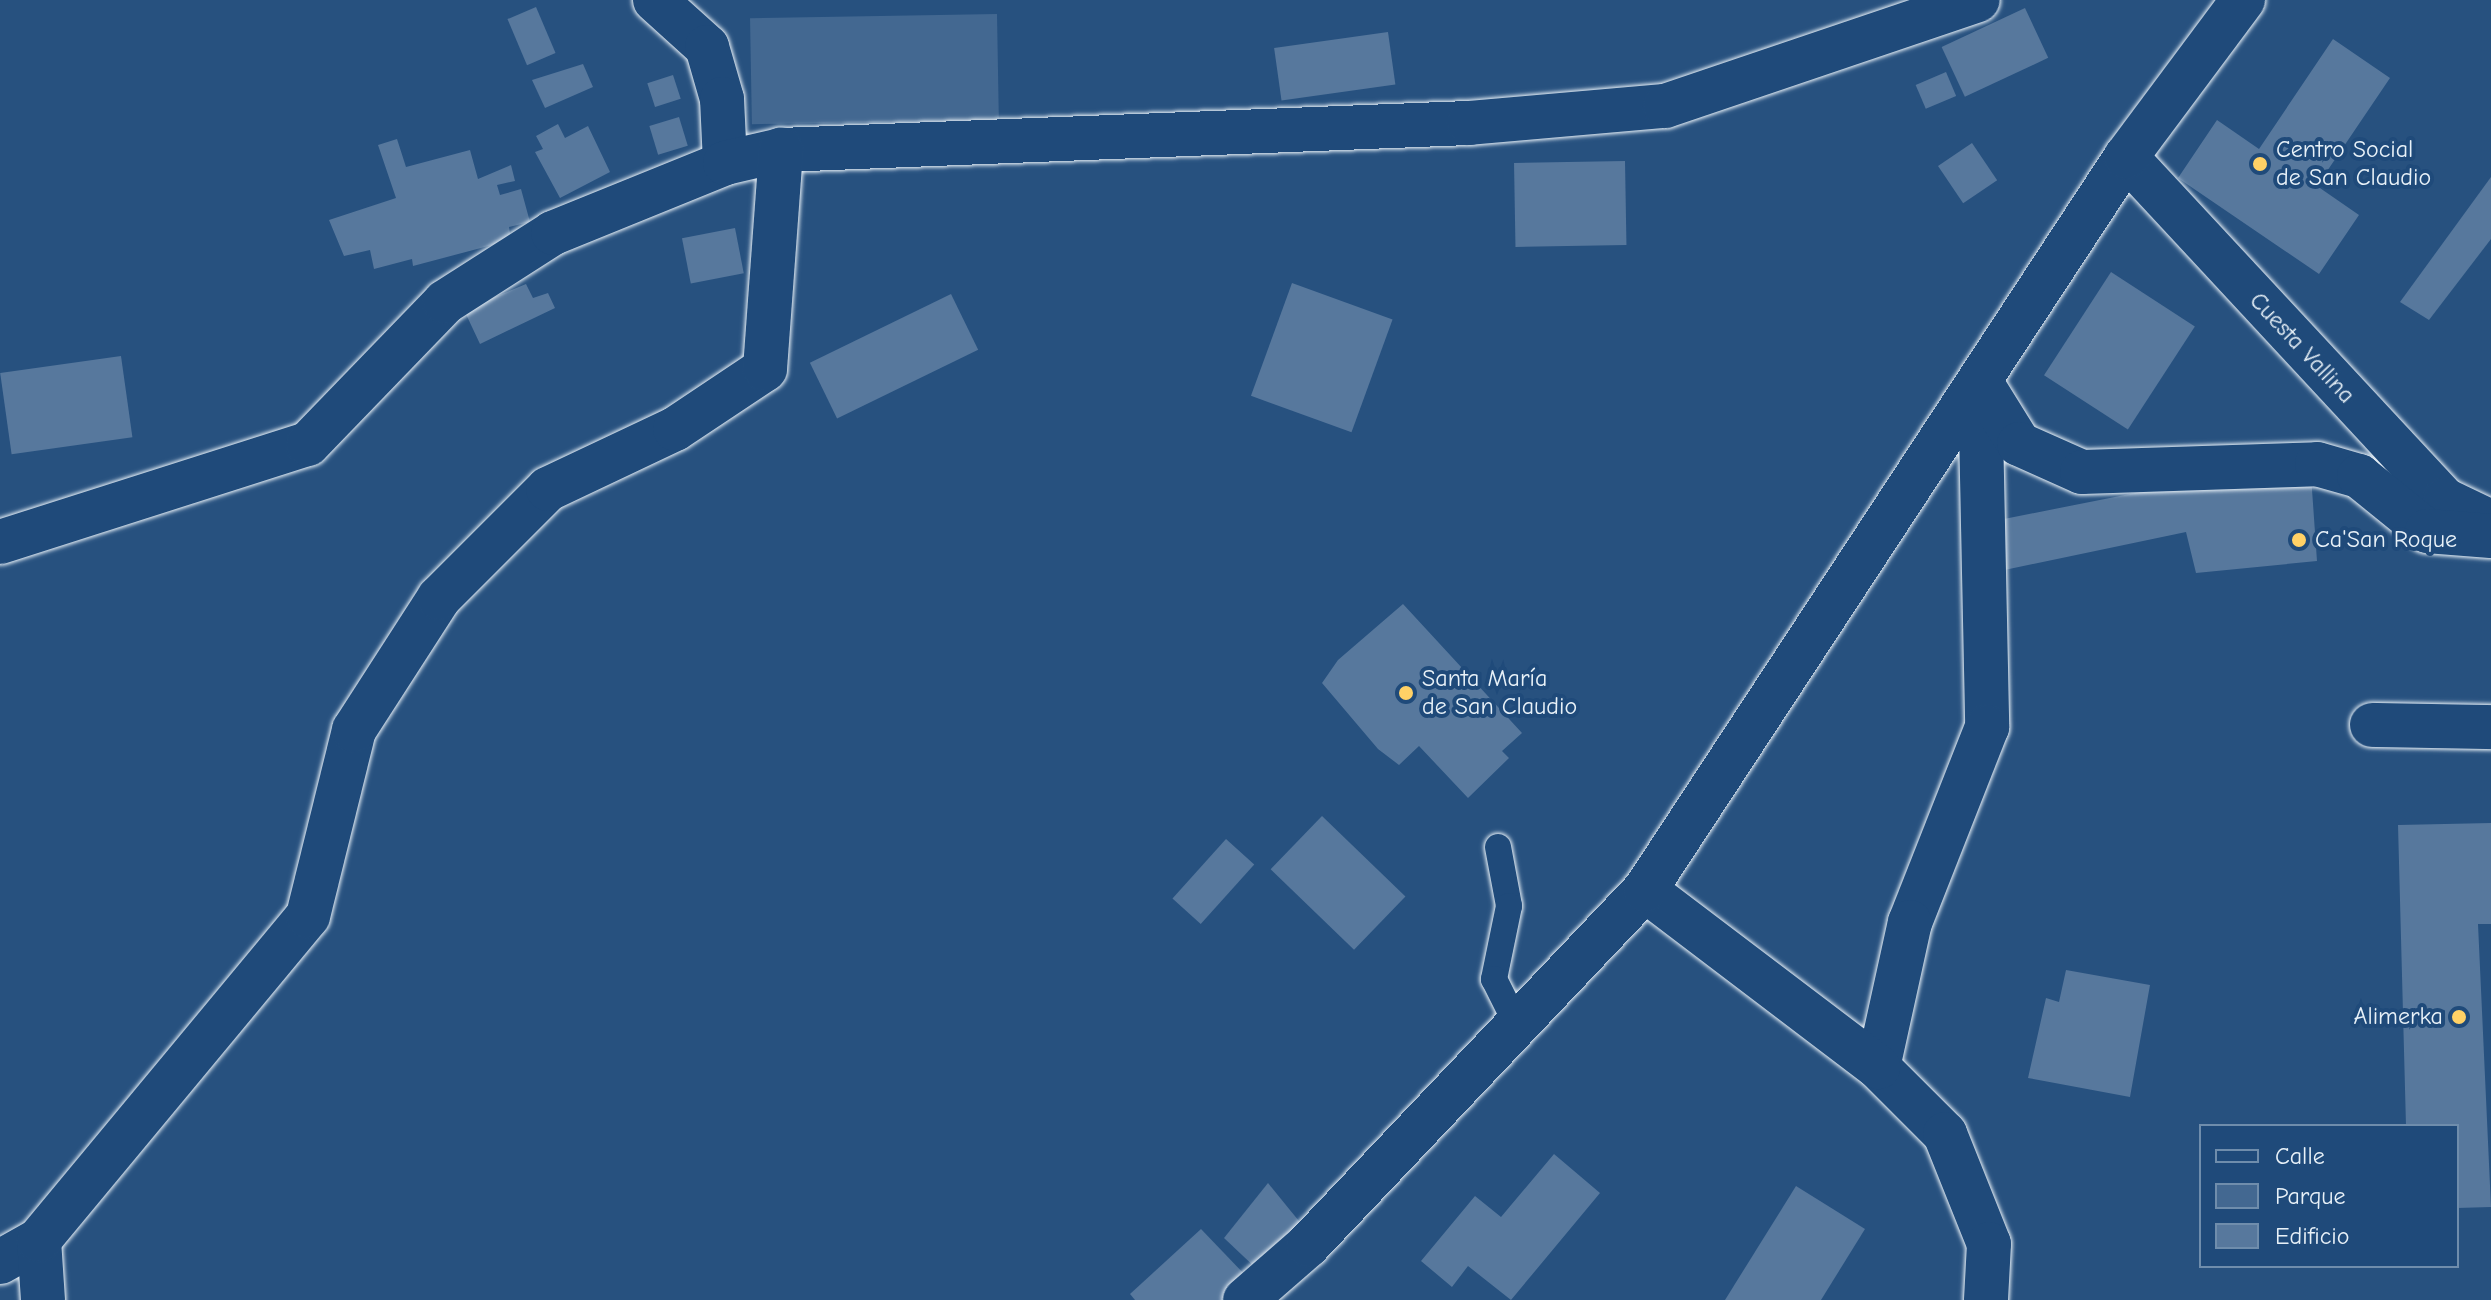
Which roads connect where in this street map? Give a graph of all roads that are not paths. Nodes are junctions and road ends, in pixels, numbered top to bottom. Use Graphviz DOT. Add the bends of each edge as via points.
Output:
graph roads {
  1 [pos="655,0"];
  2 [pos="1978,0"];
  3 [pos="2243,0"];
  4 [pos="781,150"];
  5 [pos="2126,157"];
  6 [pos="725,163"];
  7 [pos="1980,381"];
  8 [pos="2491,522"];
  9 [pos="2491,536"];
  10 [pos="0,542"];
  11 [pos="2372,725"];
  12 [pos="2491,727"];
  13 [pos="1498,847"];
  14 [pos="1645,890"];
  15 [pos="1515,1021"];
  16 [pos="1878,1067"];
  17 [pos="39,1240"];
  18 [pos="0,1262"];
  19 [pos="43,1300"];
  20 [pos="1245,1300"];
  21 [pos="1986,1300"];
  1 -- 6 [label="street" via="707,47 722,99"];
  2 -- 4 [label="street" via="1665,106 1469,123"];
  3 -- 5 [label="street"];
  4 -- 6 [label="street"];
  4 -- 17 [label="street" via="765,369 675,429 548,489 439,598 354,730 308,916"];
  5 -- 7 [label="street"];
  5 -- 8 [label="street, Cuesta Vallina" via="2445,500"];
  6 -- 10 [label="street" via="553,233 445,302 308,444"];
  7 -- 9 [label="street" via="2019,444 2082,472 2317,464 2359,476 2427,531"];
  7 -- 14 [label="street"];
  7 -- 16 [label="street" via="1987,727 1910,922"];
  11 -- 12 [label="street"];
  13 -- 15 [label="lane" via="1509,906 1494,979"];
  14 -- 15 [label="street"];
  14 -- 16 [label="street"];
  15 -- 20 [label="street" via="1308,1245"];
  16 -- 21 [label="street" via="1945,1134 1989,1244"];
  17 -- 18 [label="street"];
  17 -- 19 [label="street"];
}
